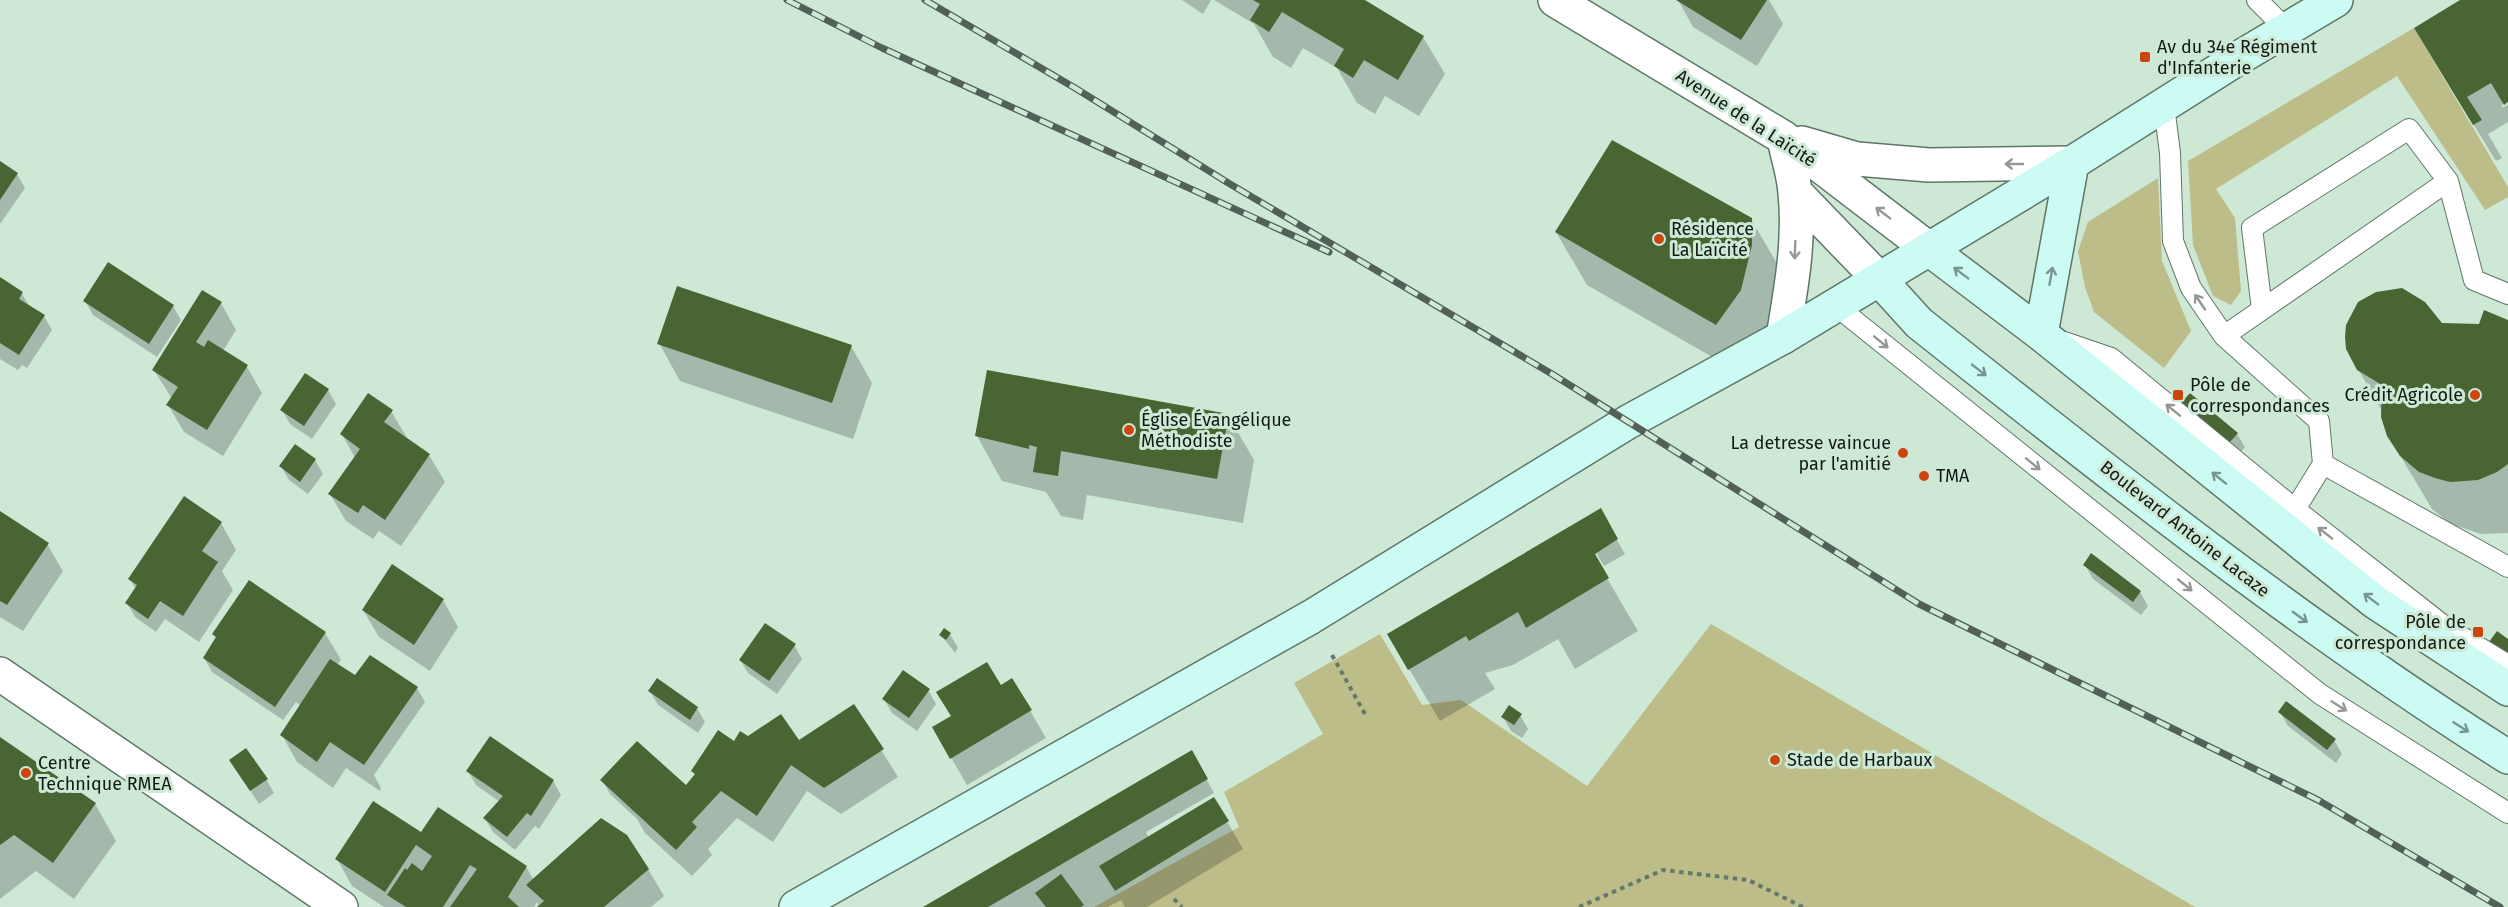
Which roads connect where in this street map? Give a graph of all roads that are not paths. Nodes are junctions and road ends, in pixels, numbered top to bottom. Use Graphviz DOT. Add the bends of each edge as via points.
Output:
graph roads {
  1 [pos="1555,0"];
  2 [pos="2257,0"];
  3 [pos="2336,0"];
  4 [pos="2286,29"];
  5 [pos="2164,106"];
  6 [pos="1784,138"];
  7 [pos="2072,163"];
  8 [pos="2448,181"];
  9 [pos="1795,192"];
  10 [pos="1929,249"];
  11 [pos="1879,279"];
  12 [pos="2508,294"];
  13 [pos="1835,305"];
  14 [pos="2262,309"];
  15 [pos="2041,334"];
  16 [pos="2224,336"];
  17 [pos="1783,337"];
  18 [pos="2323,464"];
  19 [pos="2289,519"];
  20 [pos="2508,567"];
  21 [pos="2508,665"];
  22 [pos="11,681"];
  23 [pos="2508,688"];
  24 [pos="2508,757"];
  25 [pos="2508,813"];
  26 [pos="341,907"];
  27 [pos="796,907"];
  1 -- 6 [label="street, Avenue de la Laïcité"];
  2 -- 4 [label="lane"];
  3 -- 4 [label="main road"];
  4 -- 5 [label="main road"];
  5 -- 7 [label="main road"];
  16 -- 5 [label="lane, one-way" via="2191,288 2173,241"];
  7 -- 6 [label="street, one-way" via="1929,165 1857,159"];
  6 -- 9 [label="street"];
  10 -- 6 [label="street, Avenue de la Laïcité, one-way"];
  7 -- 10 [label="main road"];
  15 -- 7 [label="main road, one-way"];
  8 -- 12 [label="lane" via="2474,280"];
  8 -- 14 [label="lane"];
  8 -- 14 [label="lane" via="2409,129 2252,228"];
  9 -- 11 [label="street"];
  9 -- 17 [label="street, one-way" via="1796,256"];
  10 -- 11 [label="main road"];
  15 -- 10 [label="main road, one-way"];
  11 -- 13 [label="main road"];
  11 -- 24 [label="main road, Boulevard Antoine Lacaze, one-way" via="1926,328 2278,600 2424,704"];
  13 -- 17 [label="main road"];
  13 -- 25 [label="lane, one-way" via="2320,694"];
  14 -- 16 [label="lane"];
  19 -- 15 [label="main road, one-way"];
  16 -- 18 [label="lane" via="2319,421"];
  17 -- 27 [label="main road" via="1628,422 1311,617"];
  18 -- 19 [label="lane"];
  18 -- 20 [label="lane"];
  21 -- 19 [label="lane, one-way" via="2444,626"];
  23 -- 19 [label="main road, one-way" via="2374,602"];
  22 -- 26 [label="street"];
}
